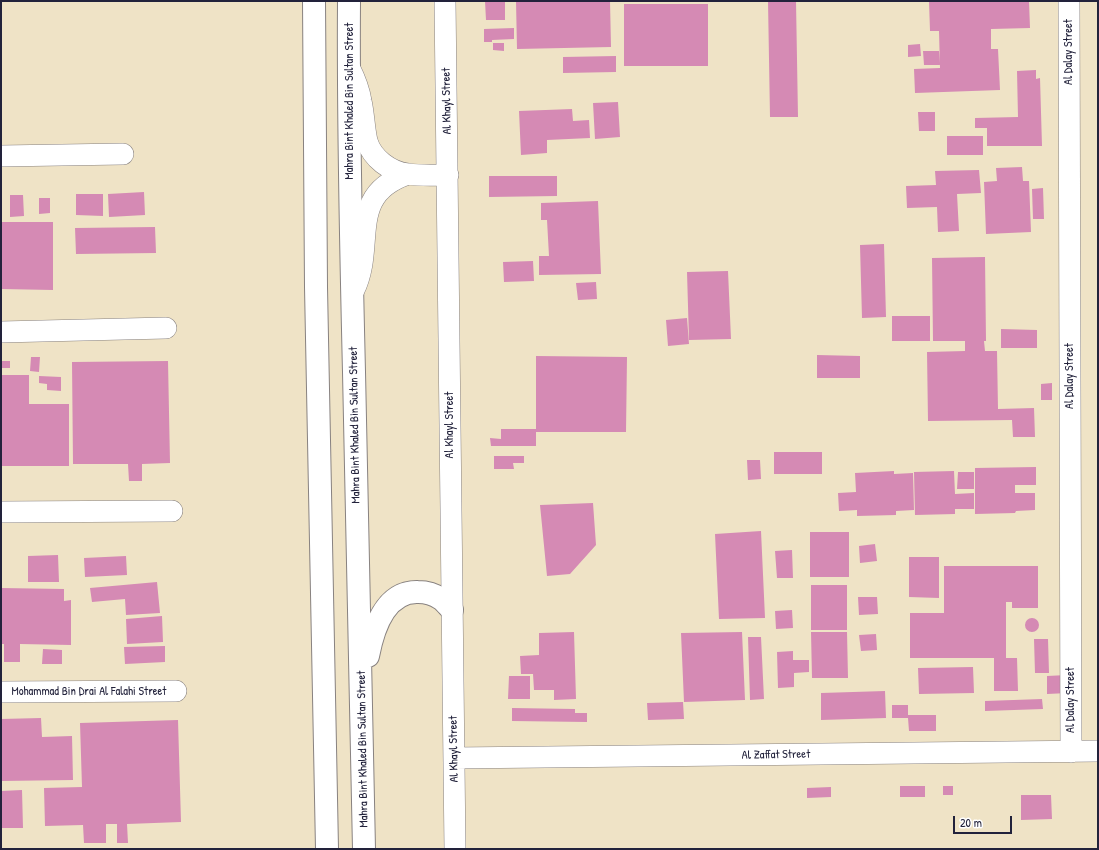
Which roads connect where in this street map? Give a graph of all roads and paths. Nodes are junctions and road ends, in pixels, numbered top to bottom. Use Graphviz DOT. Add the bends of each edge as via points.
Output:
graph roads {
  1 [pos="314,1"];
  2 [pos="349,1"];
  3 [pos="445,1"];
  4 [pos="1069,1"];
  5 [pos="348,66"];
  6 [pos="123,154"];
  7 [pos="1,156"];
  8 [pos="408,174"];
  9 [pos="448,175"];
  10 [pos="352,294"];
  11 [pos="166,328"];
  12 [pos="1,332"];
  13 [pos="172,511"];
  14 [pos="1,512"];
  15 [pos="452,610"];
  16 [pos="362,687"];
  17 [pos="176,691"];
  18 [pos="1,692"];
  19 [pos="1098,751"];
  20 [pos="1071,752"];
  21 [pos="454,758"];
  22 [pos="327,849"];
  23 [pos="364,849"];
  24 [pos="455,849"];
  1 -- 22 [label="street" via="316,295"];
  2 -- 5 [label="street, Mahra Bint Khaled Bin Sultan Street"];
  3 -- 9 [label="street, Al Khayl Street"];
  4 -- 20 [label="street, Al Dalay Street"];
  5 -- 8 [label="street" via="359,90 367,141 372,151 387,167"];
  5 -- 10 [label="street, Mahra Bint Khaled Bin Sultan Street"];
  6 -- 7 [label="street"];
  8 -- 9 [label="street"];
  8 -- 10 [label="street" via="387,183 372,200 366,220 363,263"];
  9 -- 15 [label="street, Al Khayl Street"];
  10 -- 16 [label="street, Mahra Bint Khaled Bin Sultan Street"];
  11 -- 12 [label="street"];
  13 -- 14 [label="street"];
  15 -- 16 [label="street" via="441,599 426,592 411,592 396,597 378,622 370,643"];
  15 -- 21 [label="street, Al Khayl Street"];
  16 -- 23 [label="street, Mahra Bint Khaled Bin Sultan Street"];
  17 -- 18 [label="street, Mohammad Bin Drai Al Falahi Street"];
  19 -- 20 [label="street, Al Zaffat Street"];
  20 -- 21 [label="street, Al Zaffat Street"];
  21 -- 24 [label="street, Al Khayl Street"];
}
